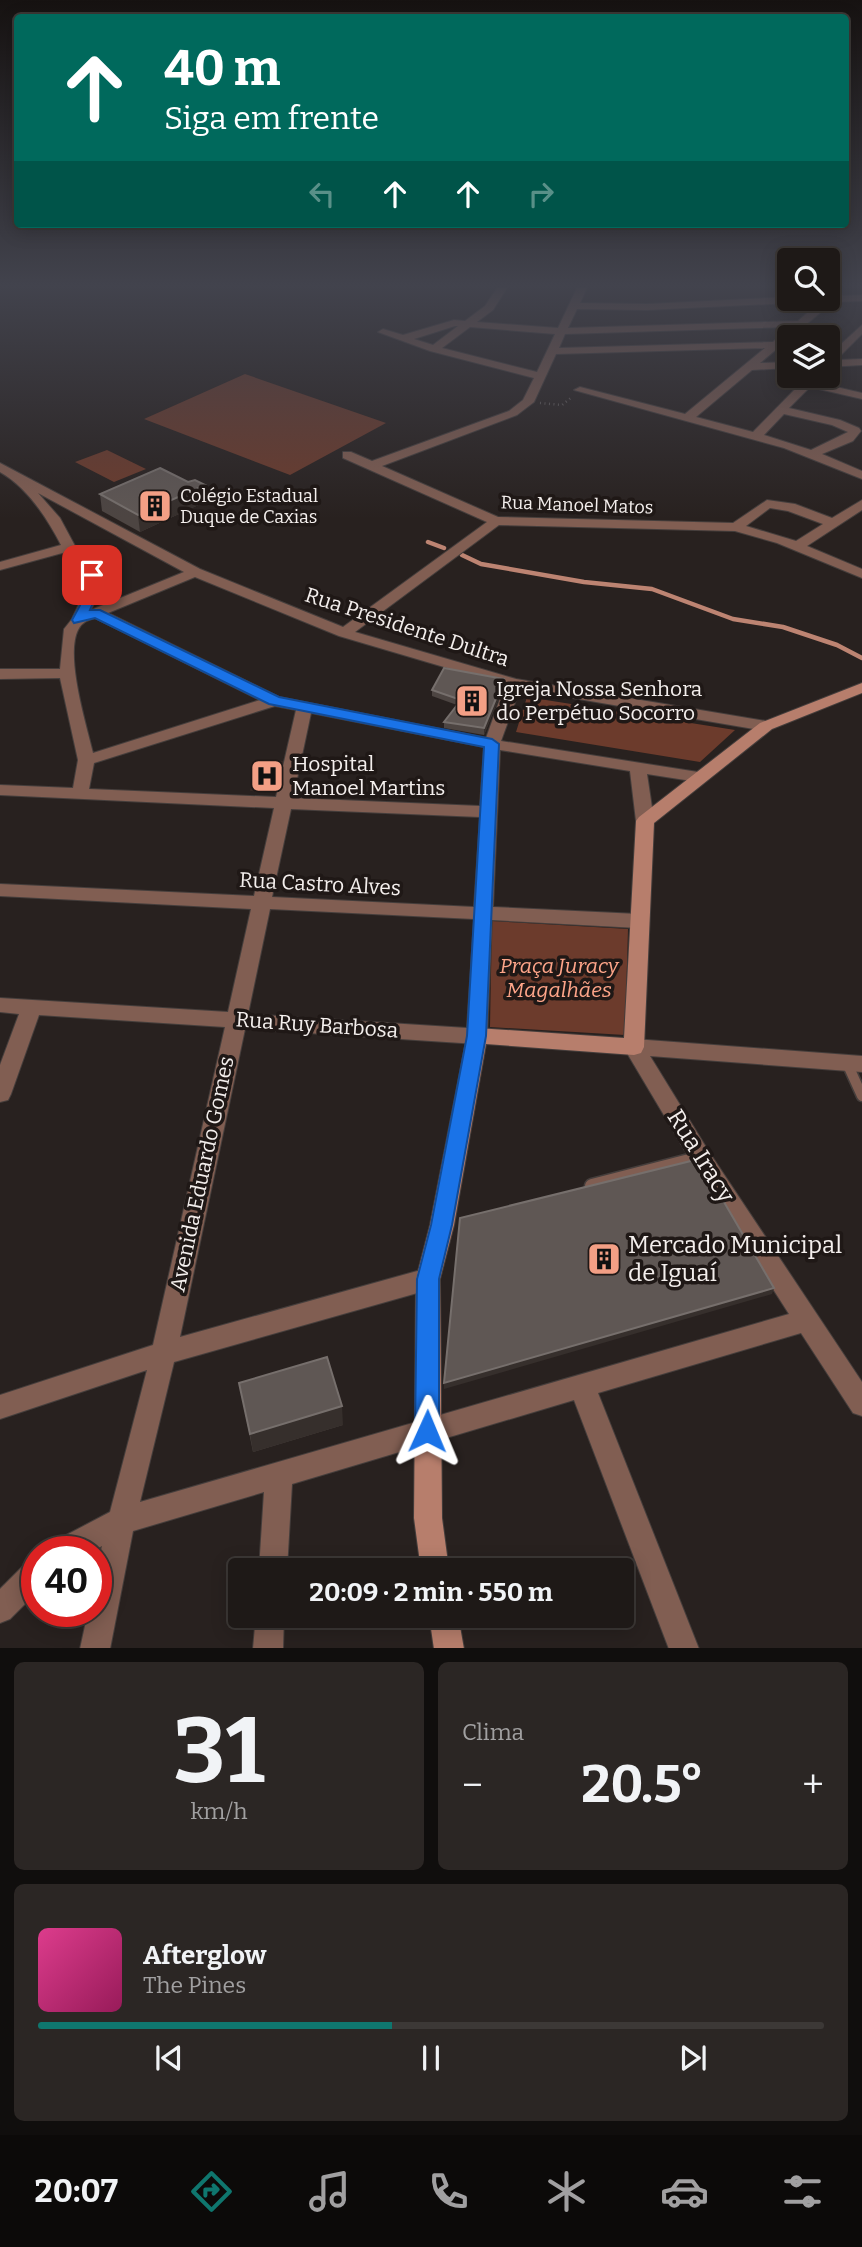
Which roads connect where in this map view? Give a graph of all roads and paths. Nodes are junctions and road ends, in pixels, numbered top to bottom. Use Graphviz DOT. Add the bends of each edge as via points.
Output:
graph roads {
  1 [pos="497,365"];
  2 [pos="546,365"];
  3 [pos="749,365"];
  4 [pos="777,366"];
  5 [pos="747,367"];
  6 [pos="541,376"];
  7 [pos="803,388"];
  8 [pos="835,388"];
  9 [pos="580,390"];
  10 [pos="862,397"];
  11 [pos="528,402"];
  12 [pos="781,410"];
  13 [pos="690,417"];
  14 [pos="756,436"];
  15 [pos="813,454"];
  16 [pos="347,455"];
  17 [pos="371,466"];
  18 [pos="0,467"];
  19 [pos="11,475"];
  20 [pos="862,475"];
  21 [pos="862,504"];
  22 [pos="496,521"];
  23 [pos="833,523"];
  24 [pos="736,527"];
  25 [pos="797,546"];
  26 [pos="69,547"];
  27 [pos="0,566"];
  28 [pos="195,572"];
  29 [pos="862,574"];
  30 [pos="96,613"];
  31 [pos="79,620"];
  32 [pos="345,633"];
  33 [pos="67,673"];
  34 [pos="0,674"];
  35 [pos="513,685"];
  36 [pos="862,688"];
  37 [pos="274,701"];
  38 [pos="304,708"];
  39 [pos="766,726"];
  40 [pos="492,744"];
  41 [pos="86,760"];
  42 [pos="638,767"];
  43 [pos="698,777"];
  44 [pos="0,790"];
  45 [pos="80,794"];
  46 [pos="284,803"];
  47 [pos="488,812"];
  48 [pos="645,821"];
  49 [pos="0,890"];
  50 [pos="261,904"];
  51 [pos="481,914"];
  52 [pos="638,921"];
  53 [pos="0,1005"];
  54 [pos="32,1006"];
  55 [pos="235,1019"];
  56 [pos="477,1036"];
  57 [pos="634,1047"];
  58 [pos="854,1063"];
  59 [pos="1,1090"];
  60 [pos="862,1096"];
  61 [pos="701,1158"];
  62 [pos="584,1188"];
  63 [pos="428,1279"];
  64 [pos="807,1320"];
  65 [pos="164,1353"];
  66 [pos="581,1384"];
  67 [pos="862,1404"];
  68 [pos="0,1407"];
  69 [pos="427,1431"];
  70 [pos="279,1476"];
  71 [pos="121,1521"];
  72 [pos="93,1536"];
  73 [pos="274,1558"];
  74 [pos="433,1558"];
  75 [pos="21,1588"];
  76 [pos="0,1609"];
  77 [pos="269,1628"];
  78 [pos="445,1628"];
  79 [pos="94,1648"];
  80 [pos="268,1648"];
  81 [pos="449,1648"];
  82 [pos="684,1648"];
  1 -- 6 [label="street"];
  2 -- 6 [label="street"];
  3 -- 5 [label="street"];
  4 -- 5 [label="street"];
  5 -- 13 [label="street"];
  6 -- 11 [label="street"];
  7 -- 12 [label="street"];
  8 -- 10 [label="street"];
  9 -- 11 [label="path" via="562,405"];
  9 -- 13 [label="street"];
  11 -- 17 [label="street" via="513,412"];
  12 -- 14 [label="street"];
  12 -- 15 [label="street" via="855,431"];
  13 -- 14 [label="street"];
  14 -- 15 [label="street"];
  15 -- 20 [label="street"];
  16 -- 17 [label="street, Rua Manoel Matos"];
  17 -- 22 [label="street, Rua Manoel Matos"];
  18 -- 19 [label="street, Rua Presidente Dultra"];
  19 -- 26 [label="street" via="55,521"];
  19 -- 28 [label="street, Rua Presidente Dultra"];
  21 -- 23 [label="street"];
  22 -- 24 [label="street, Rua Manoel Matos"];
  22 -- 32 [label="street"];
  23 -- 24 [label="street" via="767,504"];
  23 -- 25 [label="street"];
  24 -- 25 [label="street, Rua Manoel Matos"];
  25 -- 29 [label="street, Rua Manoel Matos"];
  26 -- 27 [label="street"];
  26 -- 31 [label="street" via="92,575 94,587"];
  28 -- 30 [label="street"];
  28 -- 32 [label="street, Rua Presidente Dultra"];
  30 -- 31 [label="street"];
  30 -- 37 [label="street"];
  31 -- 33 [label="street" via="71,629"];
  32 -- 35 [label="street, Rua Presidente Dultra"];
  33 -- 34 [label="street"];
  33 -- 41 [label="street"];
  35 -- 35 [label="street" via="518,688 752,725 703,769 498,737"];
  35 -- 39 [label="street"];
  35 -- 40 [label="street"];
  36 -- 39 [label="street"];
  37 -- 38 [label="street"];
  37 -- 41 [label="street"];
  38 -- 40 [label="street"];
  38 -- 46 [label="street, Avenida Eduardo Gomes"];
  39 -- 43 [label="street"];
  40 -- 42 [label="street"];
  40 -- 47 [label="street"];
  41 -- 45 [label="street"];
  42 -- 43 [label="street"];
  42 -- 48 [label="street"];
  43 -- 48 [label="street"];
  44 -- 45 [label="street"];
  45 -- 46 [label="street"];
  46 -- 47 [label="street"];
  46 -- 50 [label="street, Avenida Eduardo Gomes"];
  47 -- 51 [label="street"];
  48 -- 52 [label="street"];
  49 -- 50 [label="street, Rua Castro Alves"];
  50 -- 51 [label="street, Rua Castro Alves"];
  50 -- 55 [label="street, Avenida Eduardo Gomes"];
  51 -- 52 [label="street, Rua Castro Alves"];
  51 -- 56 [label="street"];
  52 -- 57 [label="street"];
  53 -- 54 [label="street, Rua Ruy Barbosa"];
  54 -- 55 [label="street, Rua Ruy Barbosa"];
  54 -- 59 [label="street"];
  55 -- 56 [label="street, Rua Ruy Barbosa"];
  55 -- 65 [label="street, Avenida Eduardo Gomes"];
  56 -- 57 [label="street, Rua Ruy Barbosa"];
  56 -- 63 [label="street" via="448,1223"];
  57 -- 58 [label="street"];
  57 -- 61 [label="street, Rua Iracy"];
  58 -- 60 [label="lane"];
  61 -- 62 [label="lane"];
  61 -- 64 [label="street, Rua Iracy"];
  63 -- 65 [label="street"];
  63 -- 69 [label="street"];
  64 -- 66 [label="street"];
  64 -- 67 [label="street, Rua Iracy"];
  65 -- 68 [label="street"];
  65 -- 71 [label="street, Avenida Eduardo Gomes"];
  66 -- 69 [label="street"];
  66 -- 82 [label="street"];
  69 -- 70 [label="street"];
  69 -- 74 [label="street"];
  70 -- 71 [label="street"];
  70 -- 73 [label="street"];
  71 -- 72 [label="street"];
  71 -- 79 [label="street"];
  75 -- 76 [label="street"];
  77 -- 80 [label="street"];
  78 -- 81 [label="street"];
}
